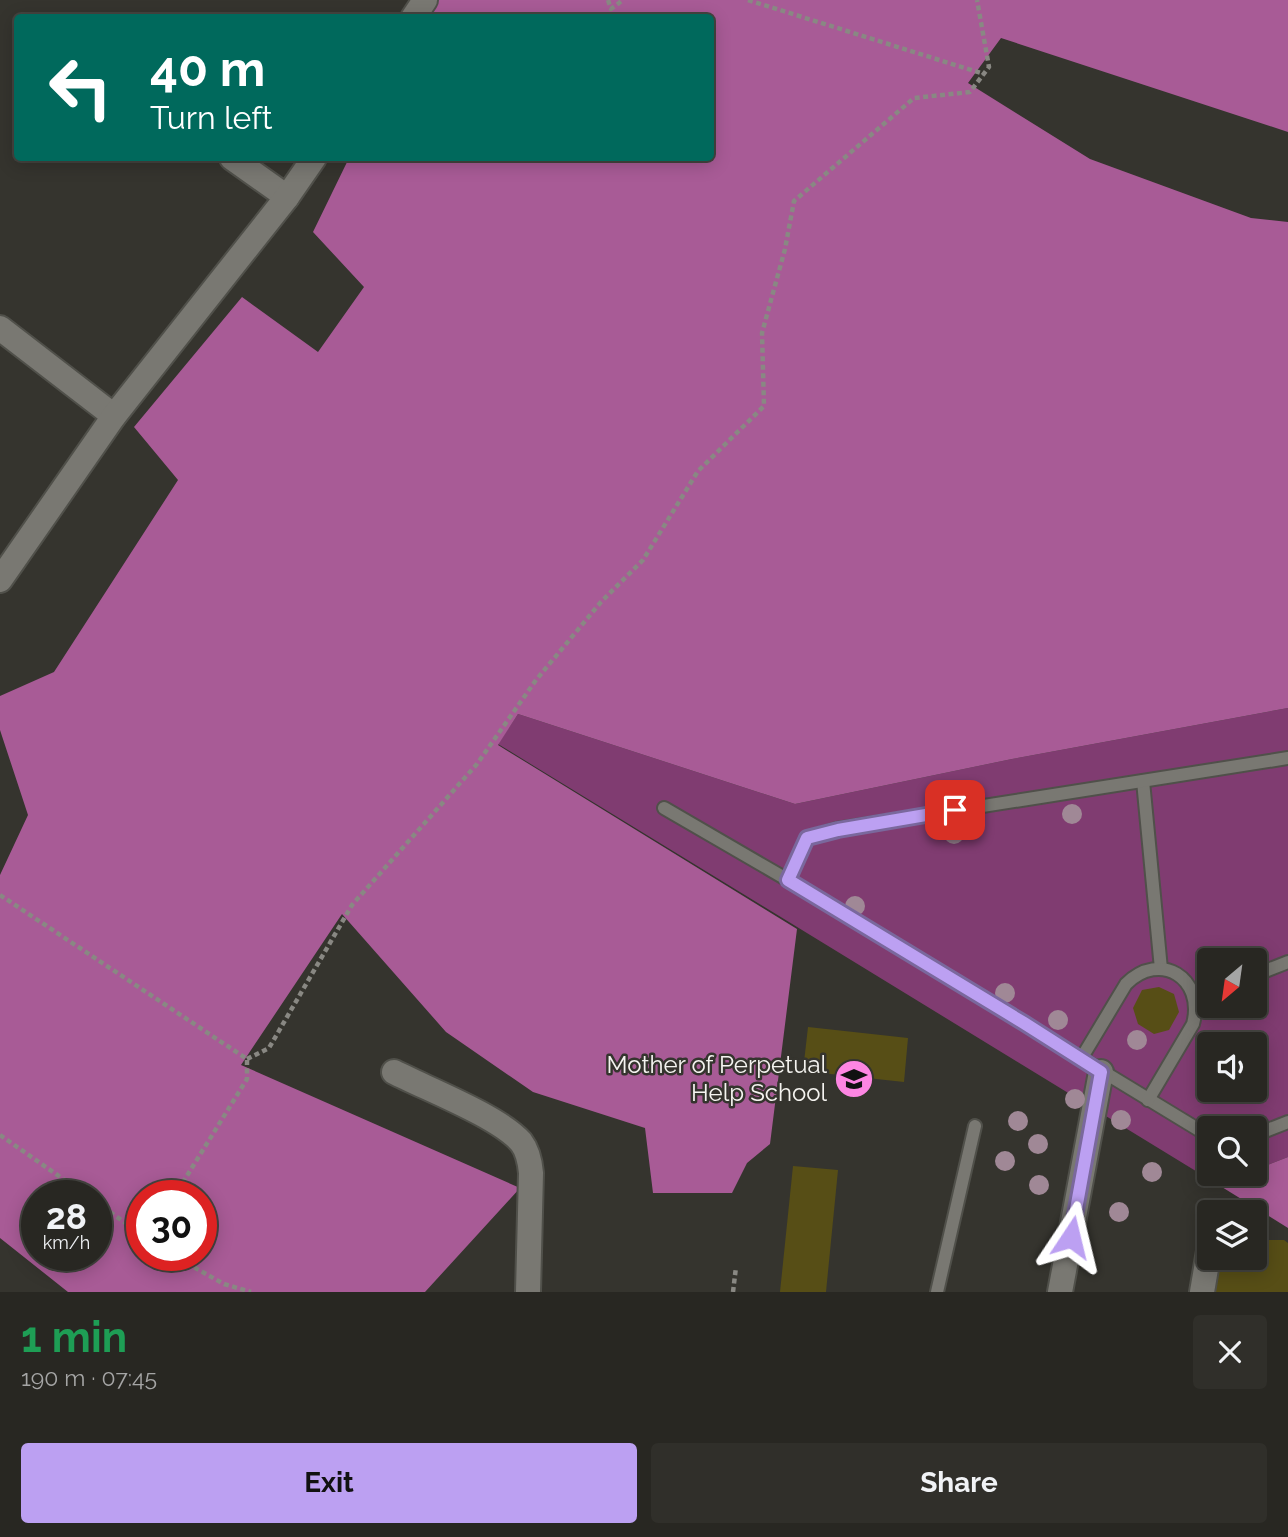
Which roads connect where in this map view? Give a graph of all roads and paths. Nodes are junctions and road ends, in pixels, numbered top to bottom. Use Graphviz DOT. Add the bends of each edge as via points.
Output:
graph roads {
  1 [pos="608,0"];
  2 [pos="624,0"];
  3 [pos="748,0"];
  4 [pos="977,0"];
  5 [pos="984,74"];
  6 [pos="236,161"];
  7 [pos="312,161"];
  8 [pos="287,197"];
  9 [pos="0,328"];
  10 [pos="114,416"];
  11 [pos="0,580"];
  12 [pos="1288,758"];
  13 [pos="1143,781"];
  14 [pos="664,808"];
  15 [pos="788,880"];
  16 [pos="0,895"];
  17 [pos="1288,962"];
  18 [pos="1161,969"];
  19 [pos="1267,970"];
  20 [pos="1195,997"];
  21 [pos="247,1059"];
  22 [pos="1091,1066"];
  23 [pos="394,1072"];
  24 [pos="1148,1100"];
  25 [pos="1288,1122"];
  26 [pos="975,1126"];
  27 [pos="1197,1129"];
  28 [pos="1267,1130"];
  29 [pos="0,1135"];
  30 [pos="64,1180"];
  31 [pos="184,1180"];
  32 [pos="736,1267"];
  33 [pos="1206,1270"];
  34 [pos="201,1271"];
  35 [pos="251,1292"];
  36 [pos="528,1292"];
  37 [pos="733,1292"];
  38 [pos="937,1292"];
  39 [pos="1060,1292"];
  40 [pos="1202,1292"];
  1 -- 2 [label="path" via="611,9"];
  3 -- 5 [label="path"];
  4 -- 5 [label="path" via="989,67"];
  5 -- 21 [label="path" via="970,92 914,98 794,201 762,333 764,406 698,471 643,560 601,602 536,680 477,764 352,905 269,1048"];
  6 -- 8 [label="street"];
  7 -- 8 [label="street"];
  8 -- 10 [label="street"];
  9 -- 10 [label="street"];
  10 -- 11 [label="street"];
  12 -- 13 [label="lane"];
  13 -- 15 [label="lane" via="807,838"];
  13 -- 18 [label="lane"];
  14 -- 15 [label="lane"];
  15 -- 22 [label="lane"];
  16 -- 21 [label="path"];
  17 -- 19 [label="lane"];
  18 -- 20 [label="lane" via="1181,976"];
  18 -- 22 [label="lane" via="1145,970 1126,984"];
  20 -- 24 [label="lane" via="1193,1024"];
  21 -- 31 [label="path" via="247,1079"];
  22 -- 24 [label="lane"];
  22 -- 39 [label="street"];
  23 -- 36 [label="street" via="496,1122 521,1142 530,1158 531,1173"];
  24 -- 27 [label="lane"];
  25 -- 28 [label="lane"];
  26 -- 38 [label="lane"];
  29 -- 30 [label="path"];
  32 -- 37 [label="path"];
  33 -- 40 [label="street"];
  34 -- 35 [label="path"];
}
